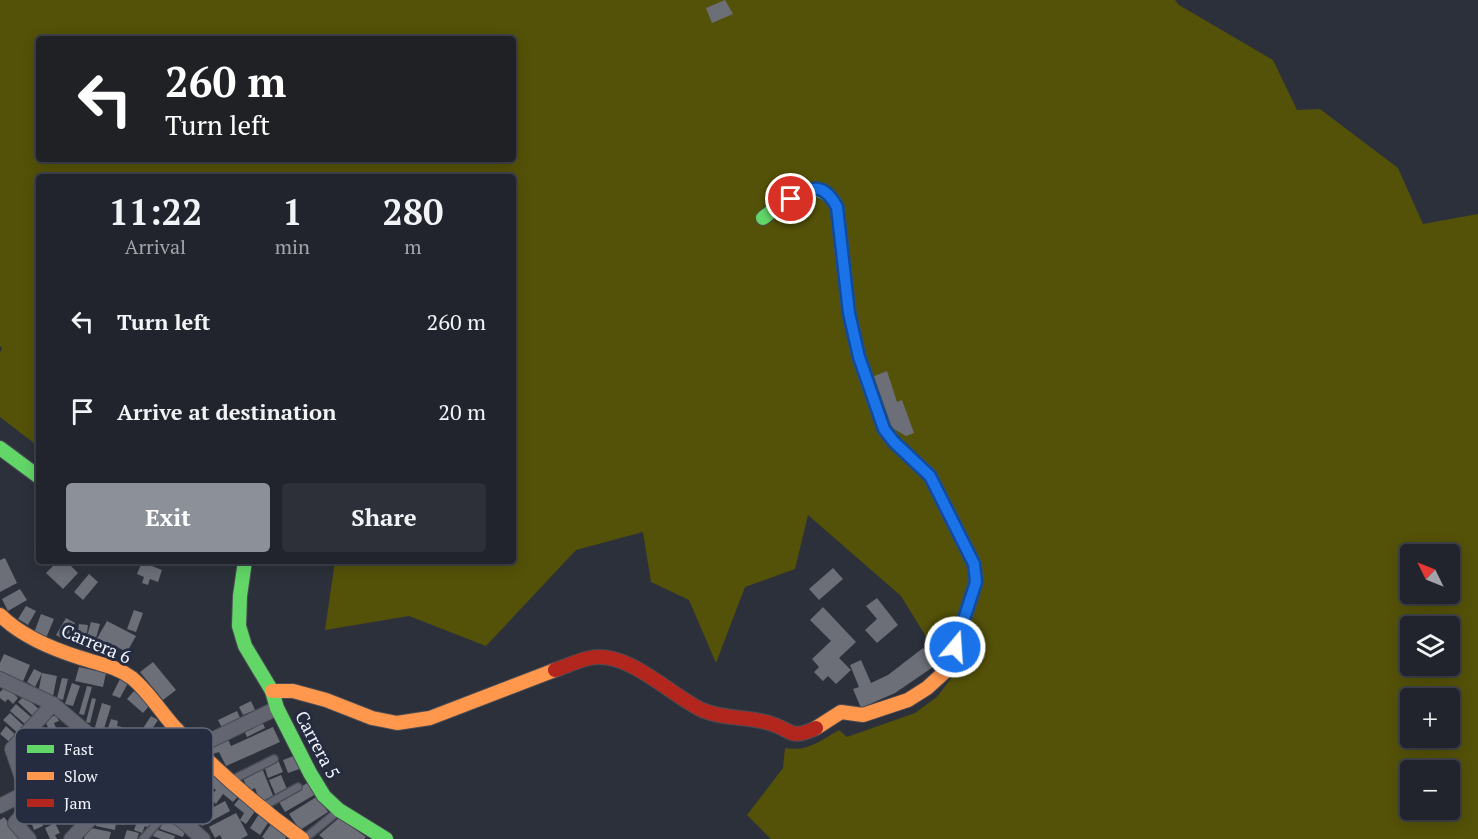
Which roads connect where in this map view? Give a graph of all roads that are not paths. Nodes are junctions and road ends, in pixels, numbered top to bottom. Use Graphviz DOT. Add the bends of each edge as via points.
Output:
graph roads {
  1 [pos="763,218"];
  2 [pos="0,448"];
  3 [pos="36,475"];
  4 [pos="245,564"];
  5 [pos="0,615"];
  6 [pos="0,679"];
  7 [pos="272,690"];
  8 [pos="54,704"];
  9 [pos="277,708"];
  10 [pos="32,728"];
  11 [pos="82,728"];
  12 [pos="176,728"];
  13 [pos="213,739"];
  14 [pos="274,759"];
  15 [pos="213,765"];
  16 [pos="230,782"];
  17 [pos="298,787"];
  18 [pos="15,802"];
  19 [pos="0,806"];
  20 [pos="260,808"];
  21 [pos="339,810"];
  22 [pos="16,824"];
  23 [pos="85,824"];
  24 [pos="156,824"];
  25 [pos="185,824"];
  26 [pos="29,839"];
  27 [pos="70,839"];
  28 [pos="143,839"];
  29 [pos="203,839"];
  30 [pos="303,839"];
  31 [pos="386,839"];
  1 -- 7 [label="street" via="807,189 819,188 831,195 837,207 849,313 859,357 884,429 930,476 974,564 976,582 948,669 908,699 863,715 841,712 801,734 789,734 770,723 725,718 700,709 642,671 617,660 592,657 430,718 397,723 293,691"];
  2 -- 3 [label="street"];
  4 -- 7 [label="street, Carrera 5" via="239,626 245,646"];
  5 -- 12 [label="street, Carrera 6" via="34,638 123,672"];
  6 -- 8 [label="street"];
  7 -- 9 [label="street, Carrera 5"];
  8 -- 10 [label="street"];
  8 -- 11 [label="street"];
  9 -- 13 [label="street"];
  9 -- 21 [label="street, Carrera 5" via="309,773"];
  14 -- 16 [label="lane"];
  15 -- 16 [label="street, Carrera 6"];
  16 -- 20 [label="street, Carrera 6"];
  17 -- 20 [label="lane"];
  18 -- 19 [label="street"];
  20 -- 30 [label="street, Carrera 6"];
  21 -- 30 [label="lane"];
  21 -- 31 [label="street, Carrera 5"];
  22 -- 26 [label="street"];
  23 -- 27 [label="street"];
  24 -- 28 [label="lane"];
  25 -- 29 [label="street"];
}
